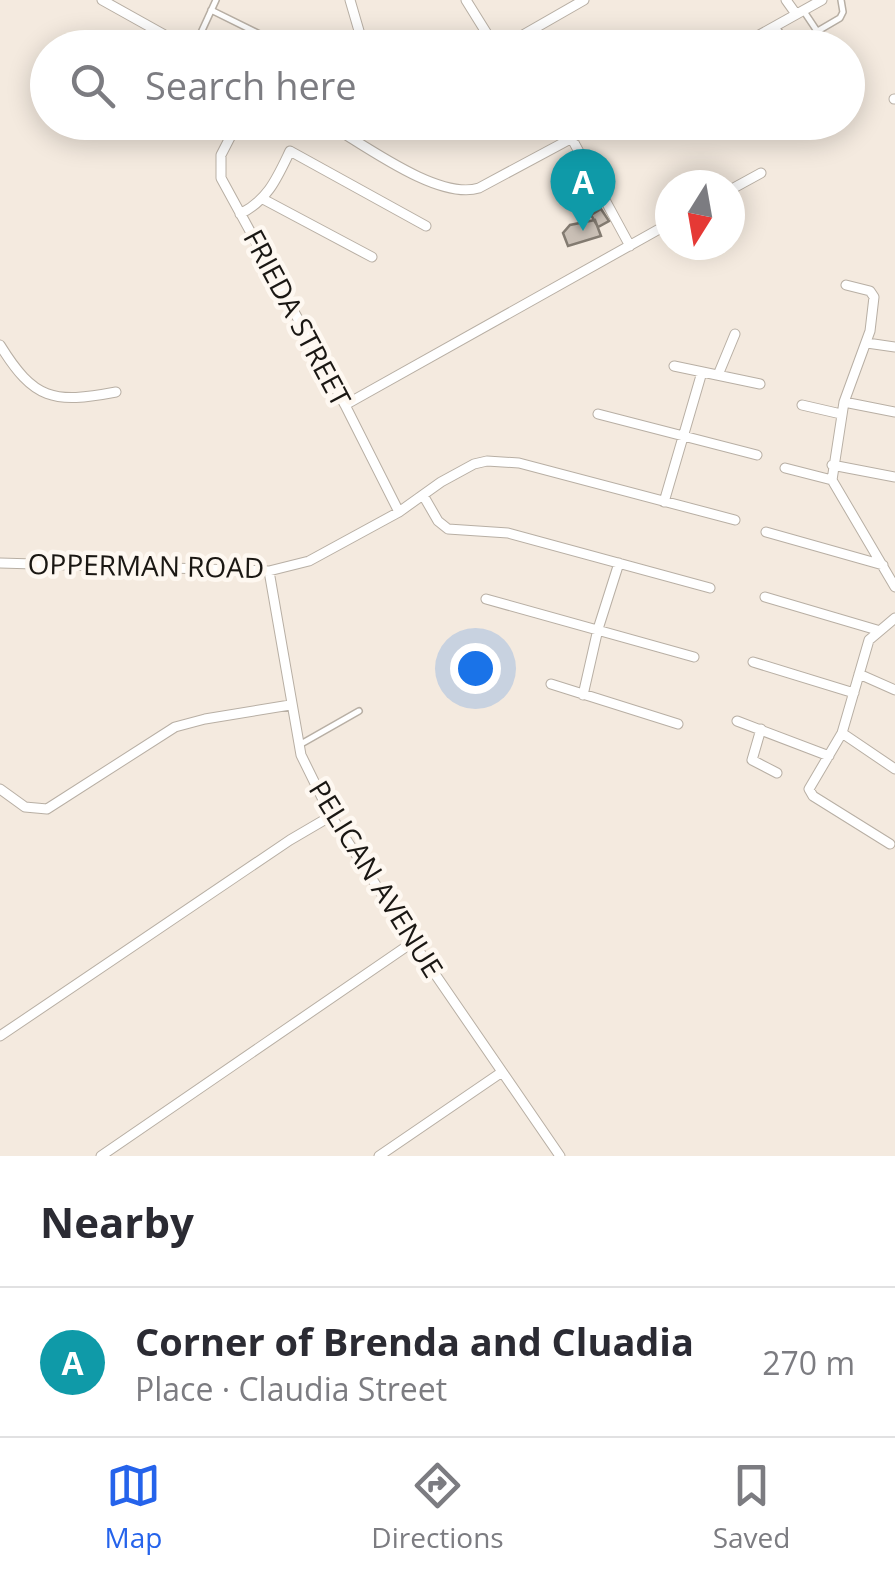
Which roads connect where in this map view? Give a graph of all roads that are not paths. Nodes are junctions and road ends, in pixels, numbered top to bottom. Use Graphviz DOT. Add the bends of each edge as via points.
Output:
graph roads {
  1 [pos="102,0"];
  2 [pos="216,0"];
  3 [pos="350,0"];
  4 [pos="466,0"];
  5 [pos="584,0"];
  6 [pos="786,0"];
  7 [pos="822,0"];
  8 [pos="841,0"];
  9 [pos="211,10"];
  10 [pos="800,12"];
  11 [pos="775,26"];
  12 [pos="158,30"];
  13 [pos="200,30"];
  14 [pos="252,30"];
  15 [pos="359,30"];
  16 [pos="484,30"];
  17 [pos="532,30"];
  18 [pos="768,30"];
  19 [pos="778,30"];
  20 [pos="815,30"];
  21 [pos="820,30"];
  22 [pos="228,140"];
  23 [pos="363,140"];
  24 [pos="570,140"];
  25 [pos="573,140"];
  26 [pos="760,173"];
  27 [pos="745,182"];
  28 [pos="263,199"];
  29 [pos="240,214"];
  30 [pos="426,226"];
  31 [pos="655,232"];
  32 [pos="630,246"];
  33 [pos="372,257"];
  34 [pos="846,285"];
  35 [pos="735,334"];
  36 [pos="867,343"];
  37 [pos="895,346"];
  38 [pos="2,353"];
  39 [pos="674,366"];
  40 [pos="702,372"];
  41 [pos="718,375"];
  42 [pos="760,384"];
  43 [pos="116,392"];
  44 [pos="844,402"];
  45 [pos="344,404"];
  46 [pos="802,404"];
  47 [pos="895,412"];
  48 [pos="598,414"];
  49 [pos="841,414"];
  50 [pos="682,438"];
  51 [pos="757,455"];
  52 [pos="832,464"];
  53 [pos="784,468"];
  54 [pos="895,478"];
  55 [pos="832,480"];
  56 [pos="423,495"];
  57 [pos="664,502"];
  58 [pos="398,512"];
  59 [pos="735,520"];
  60 [pos="766,532"];
  61 [pos="0,563"];
  62 [pos="619,563"];
  63 [pos="883,565"];
  64 [pos="270,571"];
  65 [pos="895,586"];
  66 [pos="710,588"];
  67 [pos="765,597"];
  68 [pos="486,599"];
  69 [pos="895,618"];
  70 [pos="598,629"];
  71 [pos="877,630"];
  72 [pos="694,656"];
  73 [pos="754,662"];
  74 [pos="859,674"];
  75 [pos="550,684"];
  76 [pos="895,690"];
  77 [pos="854,693"];
  78 [pos="583,695"];
  79 [pos="290,705"];
  80 [pos="360,711"];
  81 [pos="738,721"];
  82 [pos="678,724"];
  83 [pos="761,729"];
  84 [pos="842,734"];
  85 [pos="299,745"];
  86 [pos="829,756"];
  87 [pos="895,769"];
  88 [pos="777,773"];
  89 [pos="0,788"];
  90 [pos="331,816"];
  91 [pos="890,844"];
  92 [pos="413,942"];
  93 [pos="0,1036"];
  94 [pos="502,1072"];
  95 [pos="101,1156"];
  96 [pos="379,1156"];
  97 [pos="560,1156"];
  1 -- 12 [label="street"];
  2 -- 9 [label="lane"];
  3 -- 15 [label="street"];
  4 -- 16 [label="street"];
  5 -- 17 [label="street"];
  6 -- 10 [label="street"];
  7 -- 10 [label="street"];
  8 -- 21 [label="lane" via="840,18"];
  9 -- 13 [label="lane"];
  9 -- 14 [label="lane"];
  10 -- 11 [label="street"];
  10 -- 20 [label="lane"];
  11 -- 18 [label="street"];
  11 -- 19 [label="lane"];
  22 -- 29 [label="street, FRIEDA STREET" via="220,170"];
  23 -- 24 [label="street" via="457,191 479,188"];
  25 -- 32 [label="street"];
  26 -- 27 [label="street"];
  28 -- 29 [label="street"];
  28 -- 30 [label="street" via="290,151"];
  28 -- 33 [label="street"];
  29 -- 45 [label="street, FRIEDA STREET"];
  31 -- 32 [label="street"];
  32 -- 45 [label="street"];
  34 -- 36 [label="street" via="874,297"];
  35 -- 41 [label="street"];
  36 -- 37 [label="street"];
  36 -- 44 [label="street"];
  38 -- 43 [label="street" via="25,382 47,394"];
  39 -- 40 [label="street"];
  40 -- 41 [label="street"];
  40 -- 50 [label="street"];
  41 -- 42 [label="street"];
  44 -- 47 [label="street"];
  44 -- 49 [label="street"];
  45 -- 58 [label="street, FRIEDA STREET"];
  46 -- 49 [label="street"];
  48 -- 50 [label="street"];
  49 -- 52 [label="street"];
  50 -- 51 [label="street"];
  50 -- 57 [label="street"];
  52 -- 54 [label="street"];
  52 -- 55 [label="street"];
  53 -- 55 [label="street"];
  55 -- 63 [label="street"];
  56 -- 57 [label="street, OPPERMAN ROAD" via="474,464 498,461"];
  56 -- 58 [label="street, OPPERMAN ROAD"];
  56 -- 62 [label="street" via="448,530 508,533"];
  57 -- 59 [label="street, OPPERMAN ROAD"];
  58 -- 64 [label="street, OPPERMAN ROAD" via="309,561"];
  60 -- 63 [label="street"];
  61 -- 64 [label="street, OPPERMAN ROAD"];
  62 -- 66 [label="street"];
  62 -- 70 [label="street"];
  63 -- 65 [label="street"];
  64 -- 79 [label="street, PELICAN AVENUE"];
  67 -- 71 [label="street"];
  68 -- 70 [label="street"];
  69 -- 71 [label="street"];
  70 -- 72 [label="street"];
  70 -- 78 [label="street"];
  71 -- 74 [label="street"];
  73 -- 77 [label="street"];
  74 -- 76 [label="street"];
  74 -- 77 [label="street"];
  75 -- 78 [label="street"];
  77 -- 84 [label="street"];
  78 -- 82 [label="street"];
  79 -- 85 [label="street, PELICAN AVENUE"];
  79 -- 89 [label="street" via="175,727 47,809 25,807"];
  80 -- 85 [label="lane"];
  81 -- 83 [label="street"];
  83 -- 86 [label="street"];
  83 -- 88 [label="street" via="752,758"];
  84 -- 86 [label="street"];
  84 -- 87 [label="street"];
  85 -- 90 [label="street, PELICAN AVENUE"];
  86 -- 91 [label="street" via="810,793"];
  90 -- 92 [label="street, PELICAN AVENUE"];
  90 -- 93 [label="street"];
  92 -- 94 [label="street, PELICAN AVENUE"];
  92 -- 95 [label="street"];
  94 -- 96 [label="street"];
  94 -- 97 [label="street, PELICAN AVENUE"];
}
